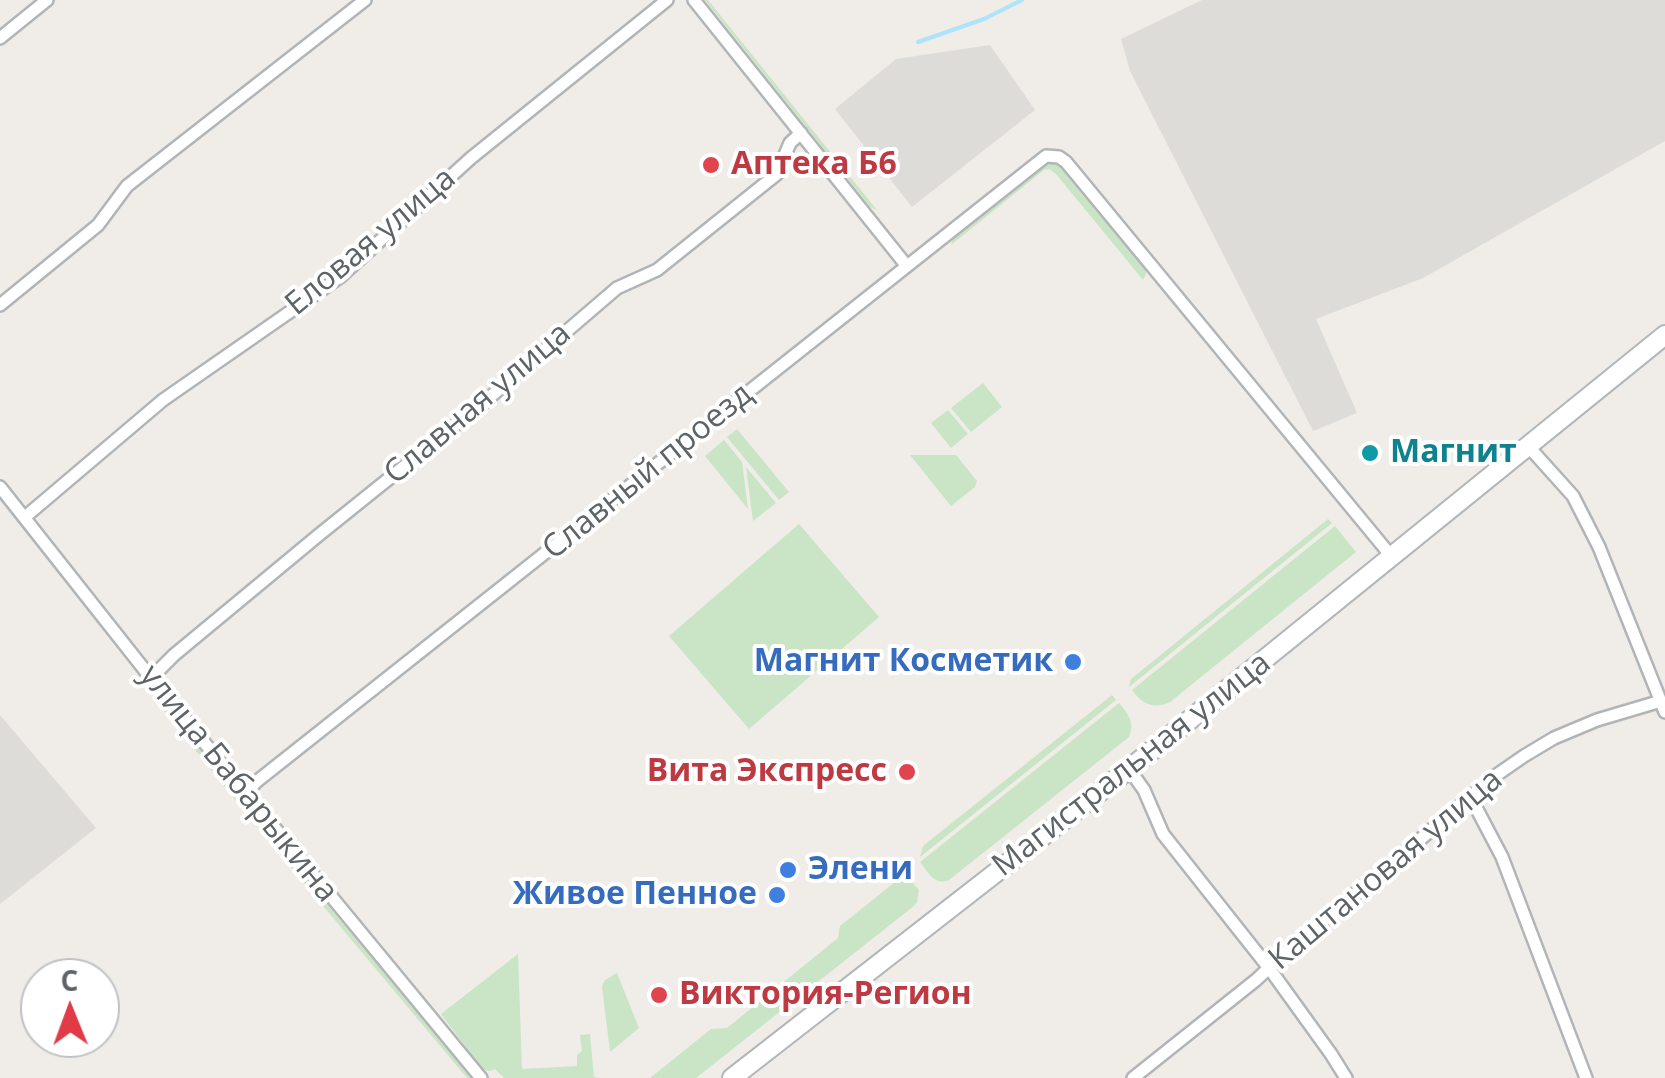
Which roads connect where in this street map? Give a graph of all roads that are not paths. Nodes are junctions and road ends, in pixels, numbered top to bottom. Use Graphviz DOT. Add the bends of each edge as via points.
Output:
graph roads {
  1 [pos="47,0"];
  2 [pos="365,0"];
  3 [pos="667,0"];
  4 [pos="694,0"];
  5 [pos="0,38"];
  6 [pos="801,133"];
  7 [pos="906,265"];
  8 [pos="0,305"];
  9 [pos="1665,335"];
  10 [pos="1528,446"];
  11 [pos="0,487"];
  12 [pos="25,517"];
  13 [pos="1392,557"];
  14 [pos="150,678"];
  15 [pos="1663,706"];
  16 [pos="1129,770"];
  17 [pos="245,794"];
  18 [pos="1471,798"];
  19 [pos="1269,968"];
  20 [pos="1138,1076"];
  21 [pos="481,1078"];
  22 [pos="732,1078"];
  23 [pos="1346,1078"];
  24 [pos="1586,1078"];
  1 -- 5 [label="street"];
  2 -- 8 [label="street" via="127,186 98,225"];
  3 -- 12 [label="street, Еловая улица" via="471,158 340,277 163,400"];
  4 -- 6 [label="street"];
  6 -- 7 [label="street"];
  6 -- 14 [label="street, Славная улица" via="764,185 657,270 616,288"];
  7 -- 13 [label="street, Славный проезд" via="1039,159 1052,155 1066,162"];
  7 -- 17 [label="street, Славный проезд"];
  9 -- 10 [label="main road, Магистральная улица"];
  10 -- 13 [label="main road, Магистральная улица"];
  10 -- 15 [label="street" via="1573,496 1600,548"];
  11 -- 12 [label="street, улица Бабарыкина"];
  12 -- 14 [label="street, улица Бабарыкина"];
  13 -- 16 [label="main road, Магистральная улица"];
  14 -- 17 [label="street, улица Бабарыкина"];
  15 -- 18 [label="street, Каштановая улица" via="1597,720 1554,738"];
  16 -- 19 [label="street" via="1163,834"];
  16 -- 22 [label="main road, Магистральная улица"];
  17 -- 21 [label="street, улица Бабарыкина"];
  18 -- 19 [label="street, Каштановая улица"];
  18 -- 24 [label="street" via="1502,856"];
  19 -- 20 [label="street, Каштановая улица"];
  19 -- 23 [label="street"];
}
